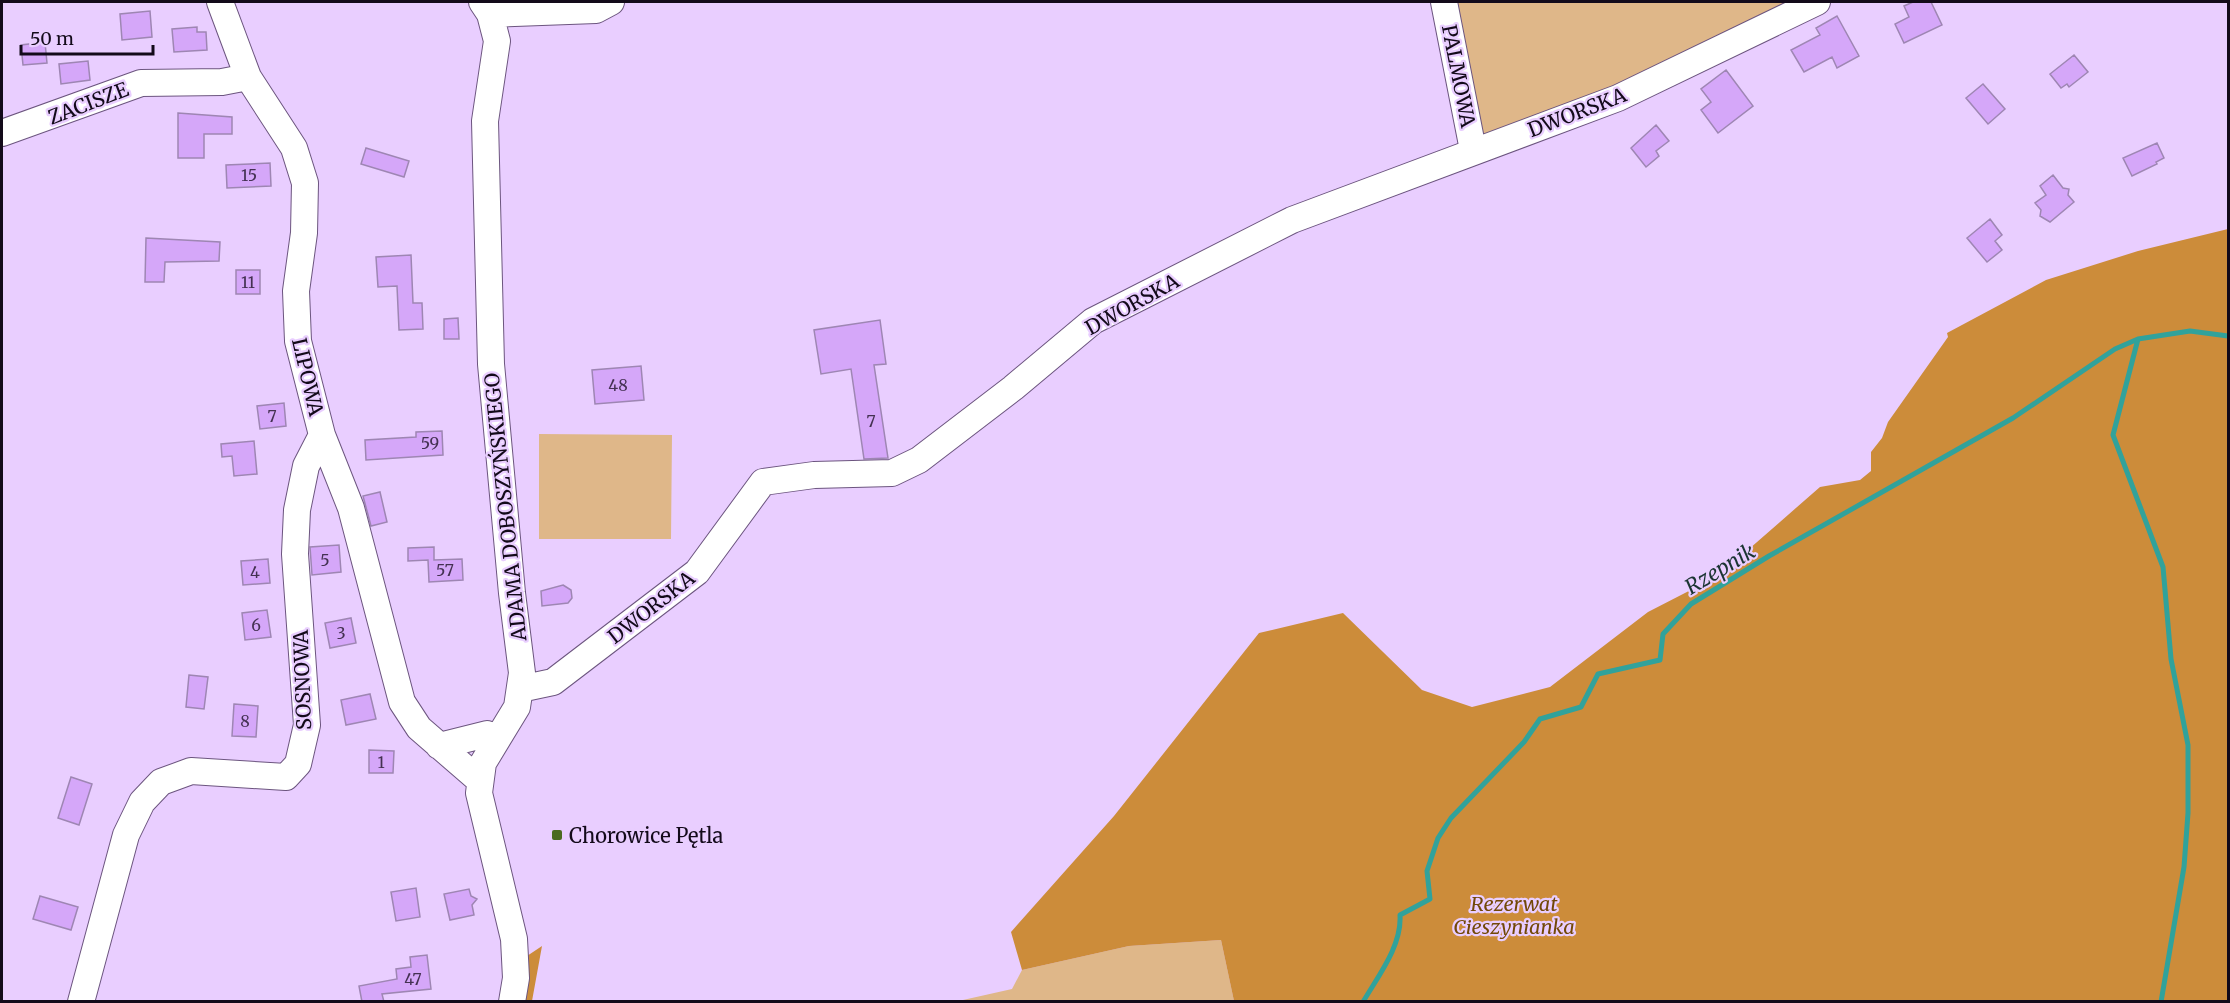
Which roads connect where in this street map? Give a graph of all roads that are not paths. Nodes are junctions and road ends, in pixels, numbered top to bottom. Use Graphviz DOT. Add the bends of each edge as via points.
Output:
graph roads {
  1 [pos="220,2"];
  2 [pos="611,2"];
  3 [pos="1444,2"];
  4 [pos="1817,2"];
  5 [pos="486,8"];
  6 [pos="248,77"];
  7 [pos="2,133"];
  8 [pos="1473,150"];
  9 [pos="322,435"];
  10 [pos="520,689"];
  11 [pos="496,738"];
  12 [pos="440,746"];
  13 [pos="479,780"];
  14 [pos="81,1002"];
  15 [pos="512,1002"];
  1 -- 6 [label="street, LIPOWA"];
  2 -- 5 [label="street" via="596,10"];
  3 -- 8 [label="street, PALMOWA"];
  4 -- 8 [label="street, DWORSKA" via="1618,98"];
  5 -- 10 [label="street, ADAMA DOBOSZYŃSKIEGO" via="496,41 485,121 489,327 522,674"];
  6 -- 7 [label="street, ZACISZE" via="222,82 141,84"];
  6 -- 9 [label="street, LIPOWA" via="294,148 305,183 304,233 296,291 298,341"];
  8 -- 10 [label="street, DWORSKA" via="1292,220 1093,321 919,460 892,472 814,475 763,482 697,572 553,682"];
  9 -- 12 [label="street, LIPOWA" via="351,508 402,702 419,728"];
  9 -- 14 [label="street, SOSNOWA" via="306,466 297,510 295,554 307,725 298,764 286,777 191,771 161,782 142,802 126,835"];
  10 -- 11 [label="street, ADAMA DOBOSZYŃSKIEGO" via="517,707"];
  11 -- 12 [label="street" via="488,734"];
  11 -- 13 [label="street, ADAMA DOBOSZYŃSKIEGO"];
  12 -- 13 [label="street, LIPOWA"];
  13 -- 15 [label="street, ADAMA DOBOSZYŃSKIEGO" via="497,876 514,939 516,978"];
}
